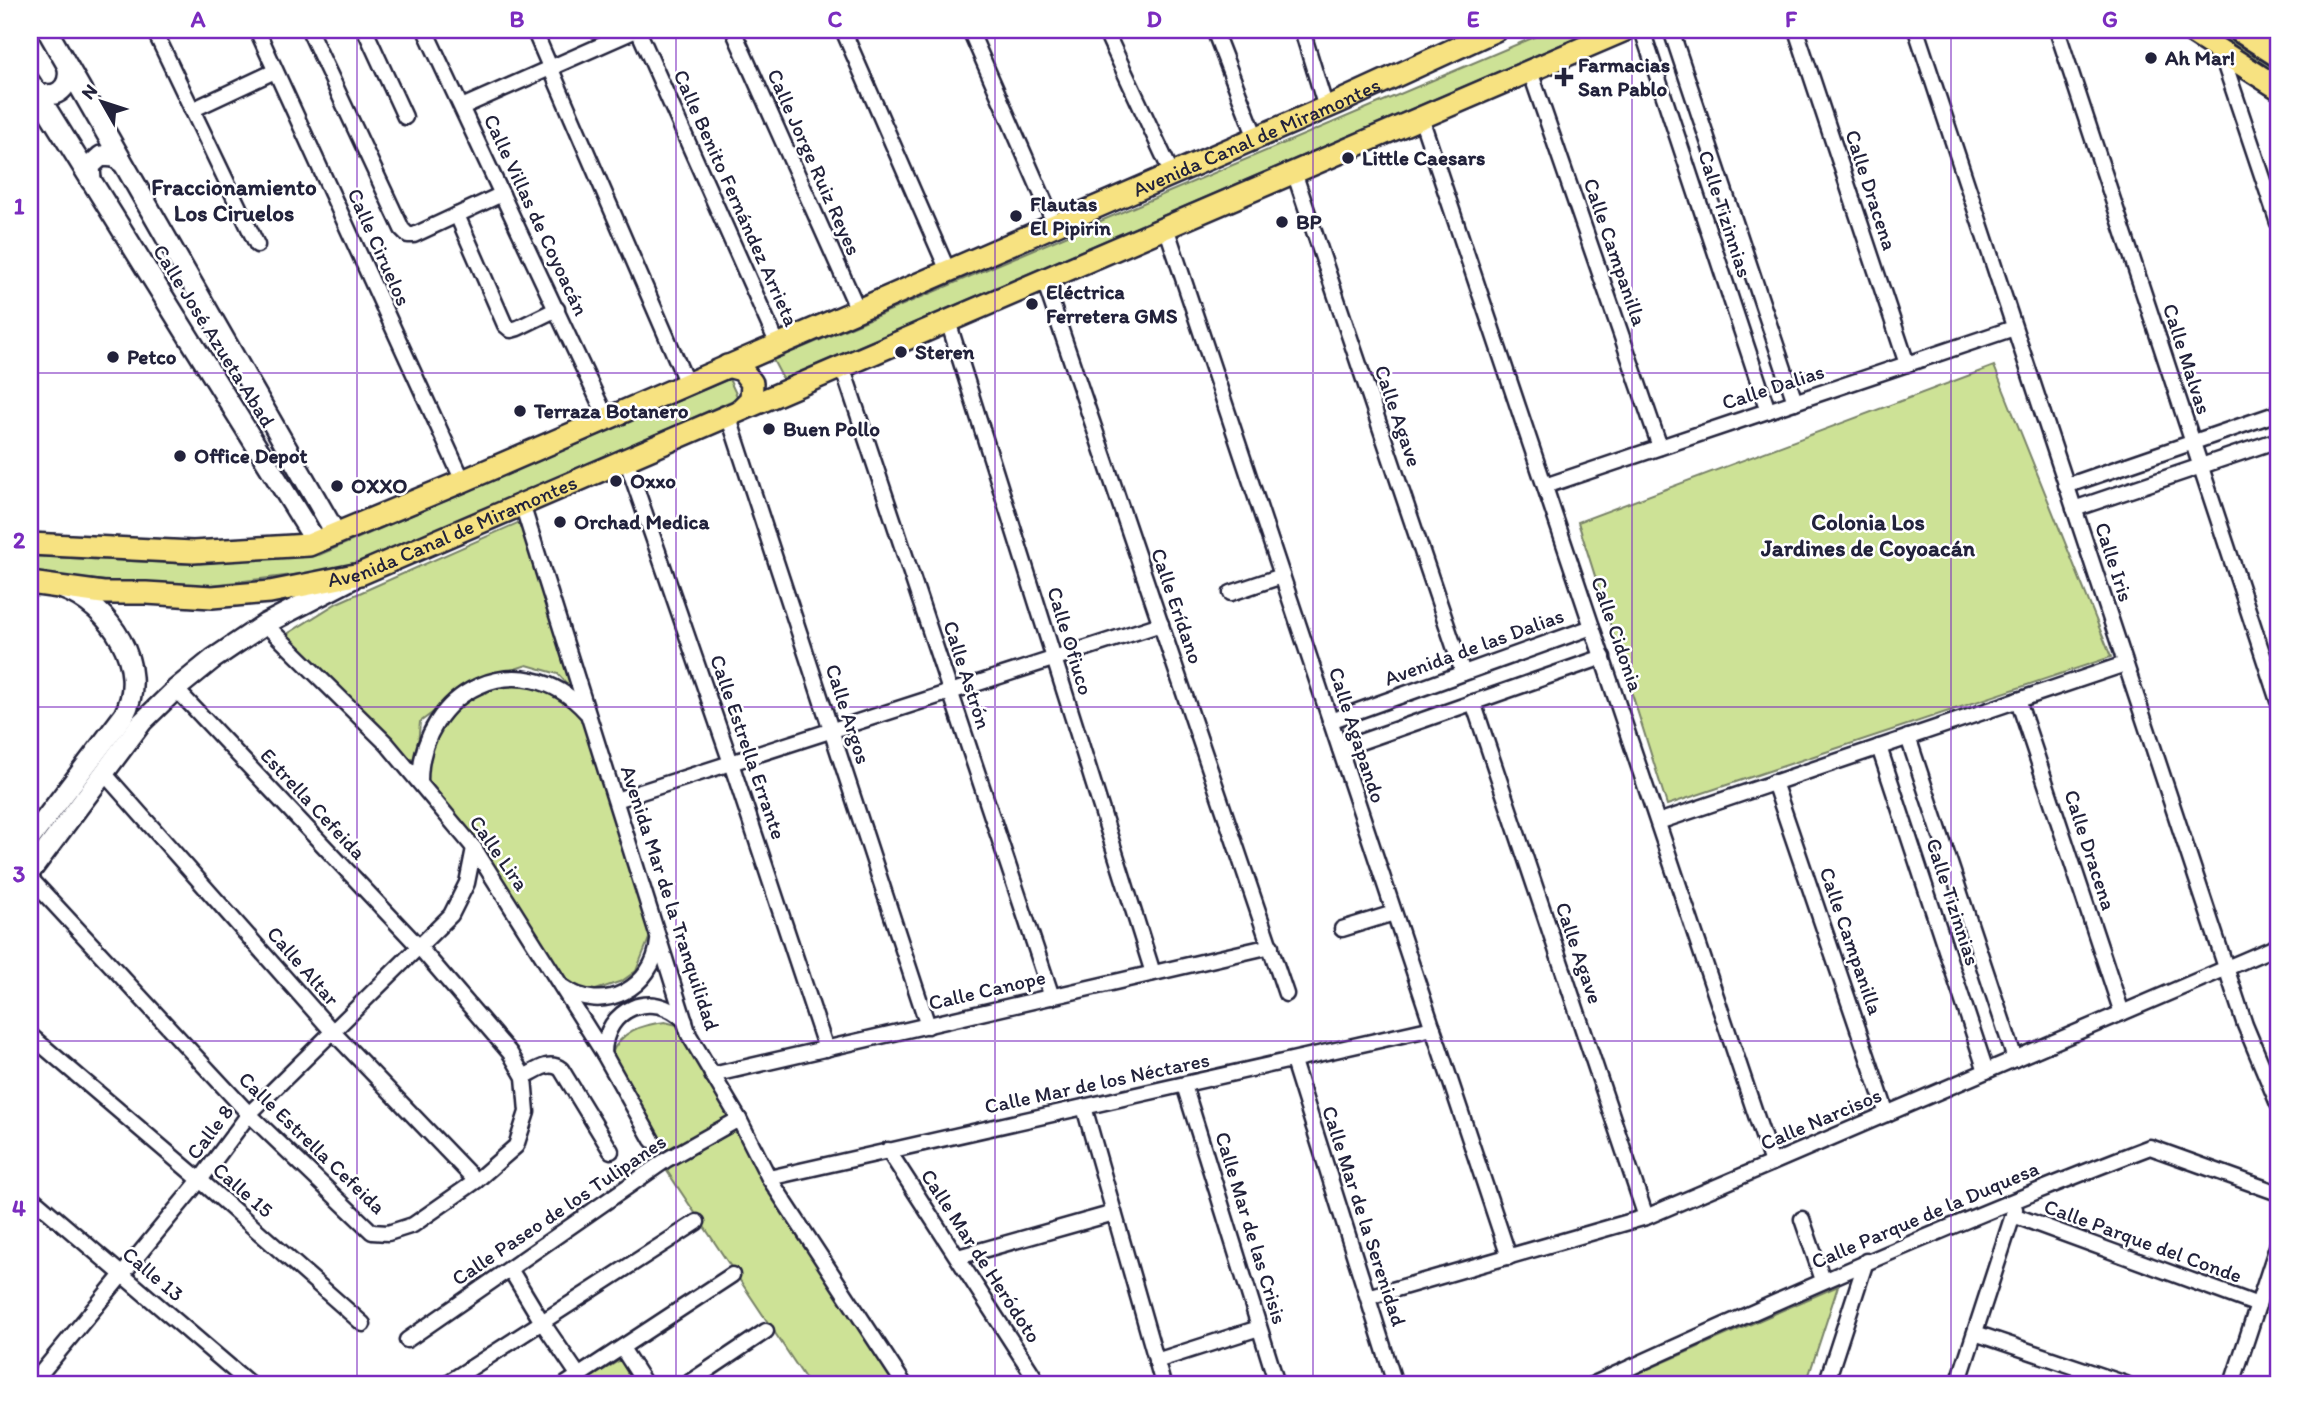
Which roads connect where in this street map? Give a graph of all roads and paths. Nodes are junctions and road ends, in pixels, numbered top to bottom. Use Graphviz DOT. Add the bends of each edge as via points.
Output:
graph roads {
  1 [pos="47,30"];
  2 [pos="154,30"];
  3 [pos="257,30"];
  4 [pos="309,30"];
  5 [pos="365,30"];
  6 [pos="425,30"];
  7 [pos="534,30"];
  8 [pos="637,30"];
  9 [pos="733,30"];
  10 [pos="843,30"];
  11 [pos="970,30"];
  12 [pos="1105,30"];
  13 [pos="1214,30"];
  14 [pos="1302,30"];
  15 [pos="1496,30"];
  16 [pos="1625,30"];
  17 [pos="1642,30"];
  18 [pos="1671,30"];
  19 [pos="1796,30"];
  20 [pos="1916,30"];
  21 [pos="2057,30"];
  22 [pos="2188,30"];
  23 [pos="2238,30"];
  24 [pos="2220,50"];
  25 [pos="2278,55"];
  26 [pos="68,68"];
  27 [pos="551,68"];
  28 [pos="275,71"];
  29 [pos="1530,71"];
  30 [pos="32,86"];
  31 [pos="2278,88"];
  32 [pos="462,107"];
  33 [pos="1326,108"];
  34 [pos="192,110"];
  35 [pos="405,117"];
  36 [pos="1420,118"];
  37 [pos="1256,138"];
  38 [pos="121,162"];
  39 [pos="1294,172"];
  40 [pos="1172,174"];
  41 [pos="91,181"];
  42 [pos="502,194"];
  43 [pos="457,215"];
  44 [pos="2278,223"];
  45 [pos="1055,225"];
  46 [pos="1166,227"];
  47 [pos="257,245"];
  48 [pos="948,271"];
  49 [pos="1044,280"];
  50 [pos="557,309"];
  51 [pos="858,310"];
  52 [pos="948,321"];
  53 [pos="2014,328"];
  54 [pos="772,347"];
  55 [pos="1907,365"];
  56 [pos="727,366"];
  57 [pos="842,366"];
  58 [pos="687,384"];
  59 [pos="785,391"];
  60 [pos="1795,402"];
  61 [pos="1768,411"];
  62 [pos="734,413"];
  63 [pos="2278,413"];
  64 [pos="607,419"];
  65 [pos="2278,440"];
  66 [pos="2193,442"];
  67 [pos="1660,447"];
  68 [pos="626,459"];
  69 [pos="2201,466"];
  70 [pos="463,481"];
  71 [pos="1545,486"];
  72 [pos="2066,486"];
  73 [pos="522,504"];
  74 [pos="2074,509"];
  75 [pos="336,534"];
  76 [pos="316,542"];
  77 [pos="30,544"];
  78 [pos="360,574"];
  79 [pos="1282,576"];
  80 [pos="34,583"];
  81 [pos="1231,593"];
  82 [pos="265,624"];
  83 [pos="1161,624"];
  84 [pos="1592,627"];
  85 [pos="1602,657"];
  86 [pos="1054,659"];
  87 [pos="2125,664"];
  88 [pos="1463,673"];
  89 [pos="176,689"];
  90 [pos="950,692"];
  91 [pos="2018,700"];
  92 [pos="131,701"];
  93 [pos="2278,701"];
  94 [pos="1473,702"];
  95 [pos="150,715"];
  96 [pos="590,716"];
  97 [pos="1330,721"];
  98 [pos="832,731"];
  99 [pos="1908,737"];
  100 [pos="1879,747"];
  101 [pos="1340,749"];
  102 [pos="732,763"];
  103 [pos="104,772"];
  104 [pos="1774,782"];
  105 [pos="420,783"];
  106 [pos="616,800"];
  107 [pos="1658,822"];
  108 [pos="30,839"];
  109 [pos="474,848"];
  110 [pos="30,875"];
  111 [pos="1394,913"];
  112 [pos="1342,929"];
  113 [pos="658,932"];
  114 [pos="1271,946"];
  115 [pos="2278,946"];
  116 [pos="420,948"];
  117 [pos="2226,968"];
  118 [pos="1153,973"];
  119 [pos="559,984"];
  120 [pos="1286,994"];
  121 [pos="1052,997"];
  122 [pos="2122,1013"];
  123 [pos="685,1021"];
  124 [pos="928,1026"];
  125 [pos="1433,1028"];
  126 [pos="332,1031"];
  127 [pos="30,1035"];
  128 [pos="826,1049"];
  129 [pos="604,1054"];
  130 [pos="2015,1059"];
  131 [pos="1293,1061"];
  132 [pos="1986,1071"];
  133 [pos="712,1075"];
  134 [pos="524,1077"];
  135 [pos="1184,1085"];
  136 [pos="2278,1104"];
  137 [pos="1084,1107"];
  138 [pos="249,1114"];
  139 [pos="1888,1114"];
  140 [pos="739,1119"];
  141 [pos="652,1140"];
  142 [pos="888,1150"];
  143 [pos="611,1151"];
  144 [pos="1772,1163"];
  145 [pos="769,1178"];
  146 [pos="200,1180"];
  147 [pos="476,1181"];
  148 [pos="2278,1193"];
  149 [pos="30,1196"];
  150 [pos="2019,1197"];
  151 [pos="1114,1213"];
  152 [pos="2013,1215"];
  153 [pos="1646,1217"];
  154 [pos="1802,1219"];
  155 [pos="697,1222"];
  156 [pos="2278,1244"];
  157 [pos="958,1257"];
  158 [pos="1509,1257"];
  159 [pos="1866,1261"];
  160 [pos="510,1269"];
  161 [pos="122,1275"];
  162 [pos="732,1275"];
  163 [pos="1823,1280"];
  164 [pos="1368,1297"];
  165 [pos="2258,1305"];
  166 [pos="542,1322"];
  167 [pos="363,1324"];
  168 [pos="1259,1328"];
  169 [pos="766,1331"];
  170 [pos="1975,1333"];
  171 [pos="407,1340"];
  172 [pos="622,1348"];
  173 [pos="1156,1361"];
  174 [pos="579,1376"];
  175 [pos="35,1380"];
  176 [pos="250,1384"];
  177 [pos="446,1384"];
  178 [pos="566,1384"];
  179 [pos="645,1384"];
  180 [pos="687,1384"];
  181 [pos="904,1384"];
  182 [pos="1040,1384"];
  183 [pos="1163,1384"];
  184 [pos="1276,1384"];
  185 [pos="1395,1384"];
  186 [pos="1594,1384"];
  187 [pos="1826,1384"];
  188 [pos="1958,1384"];
  189 [pos="2126,1384"];
  190 [pos="2232,1384"];
  1 -- 26 [label="street, Calle José Azueta Abad"];
  2 -- 34 [label="street"];
  3 -- 28 [label="street, Calle Ciruelos"];
  4 -- 43 [label="street" via="402,229 414,235"];
  5 -- 35 [label="street"];
  6 -- 32 [label="street, Calle Villas de Coyoacán"];
  7 -- 27 [label="street"];
  8 -- 27 [label="street"];
  8 -- 54 [label="street, Calle Benito Fernández Arrieta"];
  9 -- 51 [label="street, Calle Jorge Ruiz Reyes"];
  10 -- 48 [label="street"];
  11 -- 45 [label="street"];
  12 -- 40 [label="street"];
  13 -- 37 [label="street"];
  14 -- 33 [label="street"];
  15 -- 33 [label="main road, Avenida Canal de Miramontes"];
  16 -- 29 [label="main road, Avenida Canal de Miramontes"];
  17 -- 61 [label="street, Calle Tizinnias"];
  18 -- 60 [label="street, Calle Tizinnias"];
  19 -- 55 [label="street, Calle Dracena"];
  20 -- 53 [label="street, Calle Iris"];
  21 -- 66 [label="street, Calle Malvas"];
  22 -- 24 [label="main road"];
  23 -- 25 [label="main road"];
  24 -- 31 [label="main road"];
  24 -- 44 [label="street"];
  26 -- 30 [label="street" via="69,77 60,93 42,95"];
  26 -- 38 [label="street, Calle José Azueta Abad"];
  27 -- 32 [label="street"];
  27 -- 58 [label="street"];
  28 -- 34 [label="street"];
  28 -- 70 [label="street, Calle Ciruelos"];
  29 -- 36 [label="main road, Avenida Canal de Miramontes"];
  29 -- 67 [label="street, Calle Campanilla"];
  30 -- 41 [label="street, Calle José Azueta Abad"];
  32 -- 42 [label="street, Calle Villas de Coyoacán"];
  33 -- 37 [label="main road, Avenida Canal de Miramontes"];
  34 -- 47 [label="street"];
  36 -- 39 [label="main road, Avenida Canal de Miramontes"];
  36 -- 71 [label="street, Calle Cidonia"];
  37 -- 40 [label="main road, Avenida Canal de Miramontes"];
  38 -- 41 [label="street" via="101,156 90,166"];
  38 -- 75 [label="street, Calle José Azueta Abad"];
  39 -- 46 [label="main road, Avenida Canal de Miramontes"];
  39 -- 88 [label="street, Calle Agave"];
  40 -- 45 [label="main road, Avenida Canal de Miramontes"];
  41 -- 76 [label="street, Calle José Azueta Abad"];
  42 -- 43 [label="street"];
  42 -- 50 [label="street, Calle Villas de Coyoacán"];
  43 -- 50 [label="street" via="505,325 511,330 518,328"];
  45 -- 48 [label="main road, Avenida Canal de Miramontes"];
  46 -- 49 [label="main road, Avenida Canal de Miramontes"];
  46 -- 79 [label="street, Calle Agapando"];
  48 -- 51 [label="main road, Avenida Canal de Miramontes"];
  49 -- 52 [label="main road, Avenida Canal de Miramontes"];
  49 -- 83 [label="street, Calle Erídano"];
  50 -- 64 [label="street, Calle Villas de Coyoacán"];
  51 -- 54 [label="main road, Avenida Canal de Miramontes"];
  52 -- 57 [label="main road, Avenida Canal de Miramontes"];
  52 -- 86 [label="street, Calle Ofiuco"];
  53 -- 55 [label="street, Calle Dalias"];
  53 -- 72 [label="street, Calle Iris"];
  54 -- 56 [label="main road, Avenida Canal de Miramontes"];
  54 -- 59 [label="main road" via="758,363 760,378 770,389"];
  55 -- 60 [label="street, Calle Dalias"];
  56 -- 58 [label="main road, Avenida Canal de Miramontes"];
  56 -- 62 [label="main road" via="742,370 752,383 751,399"];
  57 -- 59 [label="main road, Avenida Canal de Miramontes"];
  57 -- 90 [label="street, Calle Astrón"];
  58 -- 64 [label="main road, Avenida Canal de Miramontes"];
  59 -- 62 [label="main road, Avenida Canal de Miramontes"];
  60 -- 61 [label="street, Calle Dalias"];
  61 -- 67 [label="street, Calle Dalias"];
  62 -- 68 [label="main road, Avenida Canal de Miramontes"];
  62 -- 98 [label="street, Calle Argos"];
  63 -- 66 [label="street"];
  64 -- 70 [label="main road, Avenida Canal de Miramontes"];
  65 -- 69 [label="street"];
  66 -- 69 [label="street, Calle Malvas"];
  66 -- 72 [label="street"];
  67 -- 71 [label="street, Calle Dalias"];
  68 -- 73 [label="main road, Avenida Canal de Miramontes"];
  68 -- 102 [label="street, Calle Estrella Errante"];
  69 -- 74 [label="street"];
  69 -- 93 [label="street, Calle Malvas"];
  70 -- 75 [label="main road, Avenida Canal de Miramontes"];
  71 -- 84 [label="street, Calle Cidonia"];
  72 -- 74 [label="street, Calle Iris"];
  73 -- 78 [label="main road, Avenida Canal de Miramontes"];
  73 -- 96 [label="street, Avenida Mar de la Tranquilidad"];
  74 -- 87 [label="street, Calle Iris"];
  75 -- 76 [label="main road, Avenida Canal de Miramontes"];
  76 -- 77 [label="main road, Avenida Canal de Miramontes" via="193,552"];
  78 -- 80 [label="main road, Avenida Canal de Miramontes" via="270,592 212,597 103,593"];
  78 -- 82 [label="street"];
  79 -- 81 [label="street"];
  79 -- 97 [label="street, Calle Agapando"];
  80 -- 92 [label="street" via="75,594 106,618 127,657"];
  82 -- 89 [label="street"];
  82 -- 105 [label="street, Calle Lira" via="387,744"];
  83 -- 86 [label="street"];
  83 -- 114 [label="street, Calle Erídano"];
  84 -- 85 [label="street, Calle Cidonia"];
  84 -- 88 [label="street, Avenida de las Dalias"];
  85 -- 94 [label="street"];
  85 -- 107 [label="street, Calle Cidonia"];
  86 -- 90 [label="street"];
  86 -- 118 [label="street, Calle Ofiuco"];
  87 -- 91 [label="street"];
  87 -- 117 [label="street, Calle Iris"];
  88 -- 97 [label="street, Avenida de las Dalias"];
  89 -- 95 [label="street"];
  89 -- 116 [label="street, Estrella Cefeida"];
  90 -- 98 [label="street"];
  90 -- 121 [label="street, Calle Astrón"];
  91 -- 99 [label="street"];
  91 -- 122 [label="street, Calle Dracena"];
  92 -- 95 [label="street" via="145,701"];
  92 -- 108 [label="street"];
  94 -- 101 [label="street"];
  94 -- 153 [label="street, Calle Agave"];
  95 -- 103 [label="street"];
  96 -- 105 [label="street" via="571,697 535,681 509,679 483,685 458,698 431,729 422,755"];
  96 -- 106 [label="street, Avenida Mar de la Tranquilidad"];
  97 -- 101 [label="street, Calle Agapando"];
  98 -- 102 [label="street"];
  98 -- 124 [label="street, Calle Argos"];
  99 -- 100 [label="street"];
  99 -- 130 [label="street, Calle Tizinnias"];
  100 -- 104 [label="street"];
  100 -- 132 [label="street, Calle Tizinnias"];
  101 -- 111 [label="street, Calle Agapando"];
  102 -- 106 [label="street"];
  102 -- 128 [label="street, Calle Estrella Errante"];
  103 -- 110 [label="street"];
  103 -- 126 [label="street, Calle Altar"];
  104 -- 107 [label="street"];
  104 -- 139 [label="street, Calle Campanilla"];
  105 -- 109 [label="street, Calle Lira"];
  106 -- 113 [label="street, Avenida Mar de la Tranquilidad"];
  107 -- 144 [label="street, Calle Cidonia"];
  109 -- 116 [label="street, Calle 8" via="467,883 451,915"];
  109 -- 119 [label="street, Calle Lira"];
  110 -- 138 [label="street, Calle Estrella Cefeida"];
  111 -- 112 [label="street"];
  111 -- 125 [label="street, Calle Agapando"];
  113 -- 119 [label="street" via="654,962 642,980 626,992 596,999 576,995"];
  113 -- 123 [label="street, Avenida Mar de la Tranquilidad"];
  114 -- 118 [label="street, Calle Canope"];
  114 -- 120 [label="street, Calle Erídano"];
  115 -- 117 [label="street, Calle Narcisos"];
  116 -- 126 [label="street, Calle 8"];
  116 -- 134 [label="street, Calle Estrella Cefeida" via="510,1053"];
  117 -- 122 [label="street, Calle Narcisos"];
  117 -- 136 [label="street, Calle Iris"];
  118 -- 121 [label="street, Calle Canope"];
  119 -- 129 [label="street, Calle Lira"];
  121 -- 124 [label="street, Calle Canope"];
  122 -- 130 [label="street, Calle Narcisos"];
  123 -- 129 [label="street" via="662,1006 634,1007 611,1026"];
  123 -- 133 [label="street, Avenida Mar de la Tranquilidad"];
  124 -- 128 [label="street, Calle Canope"];
  125 -- 131 [label="street, Calle Mar de los Néctares"];
  125 -- 158 [label="street, Calle Agapando"];
  126 -- 138 [label="street, Calle 8"];
  126 -- 147 [label="street, Calle Altar"];
  127 -- 146 [label="street, Calle 15"];
  128 -- 133 [label="street, Calle Canope"];
  129 -- 141 [label="street, Calle Lira"];
  130 -- 132 [label="street, Calle Narcisos"];
  131 -- 135 [label="street, Calle Mar de los Néctares"];
  131 -- 164 [label="street, Calle Mar de la Serenidad"];
  132 -- 139 [label="street, Calle Narcisos"];
  133 -- 140 [label="street, Avenida Mar de la Tranquilidad"];
  134 -- 143 [label="street" via="548,1064 561,1069"];
  134 -- 147 [label="street, Calle Estrella Cefeida" via="527,1112 516,1146"];
  135 -- 137 [label="street, Calle Mar de los Néctares"];
  135 -- 168 [label="street, Calle Mar de las Crisis"];
  137 -- 142 [label="street, Calle Mar de los Néctares"];
  137 -- 151 [label="street"];
  138 -- 146 [label="street, Calle 8"];
  138 -- 147 [label="street, Calle Estrella Cefeida" via="372,1232 388,1233 413,1225"];
  139 -- 144 [label="street, Calle Narcisos"];
  140 -- 145 [label="street, Avenida Mar de la Tranquilidad"];
  140 -- 160 [label="street, Calle Paseo de los Tulipanes" via="666,1160"];
  142 -- 145 [label="street, Calle Mar de los Néctares"];
  142 -- 157 [label="street, Calle Mar de Heródoto"];
  144 -- 153 [label="street, Calle Narcisos"];
  145 -- 181 [label="street, Avenida Mar de la Tranquilidad"];
  146 -- 161 [label="street, Calle 8"];
  146 -- 167 [label="street, Calle 15"];
  148 -- 150 [label="street, Calle Parque de la Duquesa" via="2150,1147"];
  149 -- 161 [label="street, Calle 13"];
  150 -- 152 [label="street"];
  150 -- 159 [label="street, Calle Parque de la Duquesa"];
  151 -- 157 [label="street"];
  151 -- 173 [label="street"];
  152 -- 165 [label="street, Calle Parque del Conde"];
  152 -- 170 [label="street"];
  153 -- 158 [label="street, Calle Narcisos"];
  154 -- 163 [label="street"];
  155 -- 166 [label="street"];
  156 -- 165 [label="street"];
  157 -- 182 [label="street, Calle Mar de Heródoto"];
  158 -- 164 [label="street, Calle Narcisos"];
  159 -- 163 [label="street, Calle Parque de la Duquesa"];
  159 -- 187 [label="street"];
  160 -- 166 [label="street"];
  160 -- 171 [label="street, Calle Paseo de los Tulipanes"];
  161 -- 175 [label="street, Calle 8"];
  161 -- 176 [label="street, Calle 13"];
  162 -- 172 [label="street"];
  163 -- 186 [label="street, Calle Parque de la Duquesa"];
  164 -- 185 [label="street, Calle Mar de la Serenidad"];
  165 -- 190 [label="street"];
  166 -- 174 [label="street"];
  166 -- 177 [label="street"];
  168 -- 173 [label="street"];
  168 -- 184 [label="street, Calle Mar de las Crisis"];
  169 -- 180 [label="street"];
  170 -- 188 [label="street"];
  170 -- 189 [label="street"];
  172 -- 174 [label="street"];
  172 -- 179 [label="street"];
  173 -- 183 [label="street"];
  174 -- 178 [label="street"];
}
